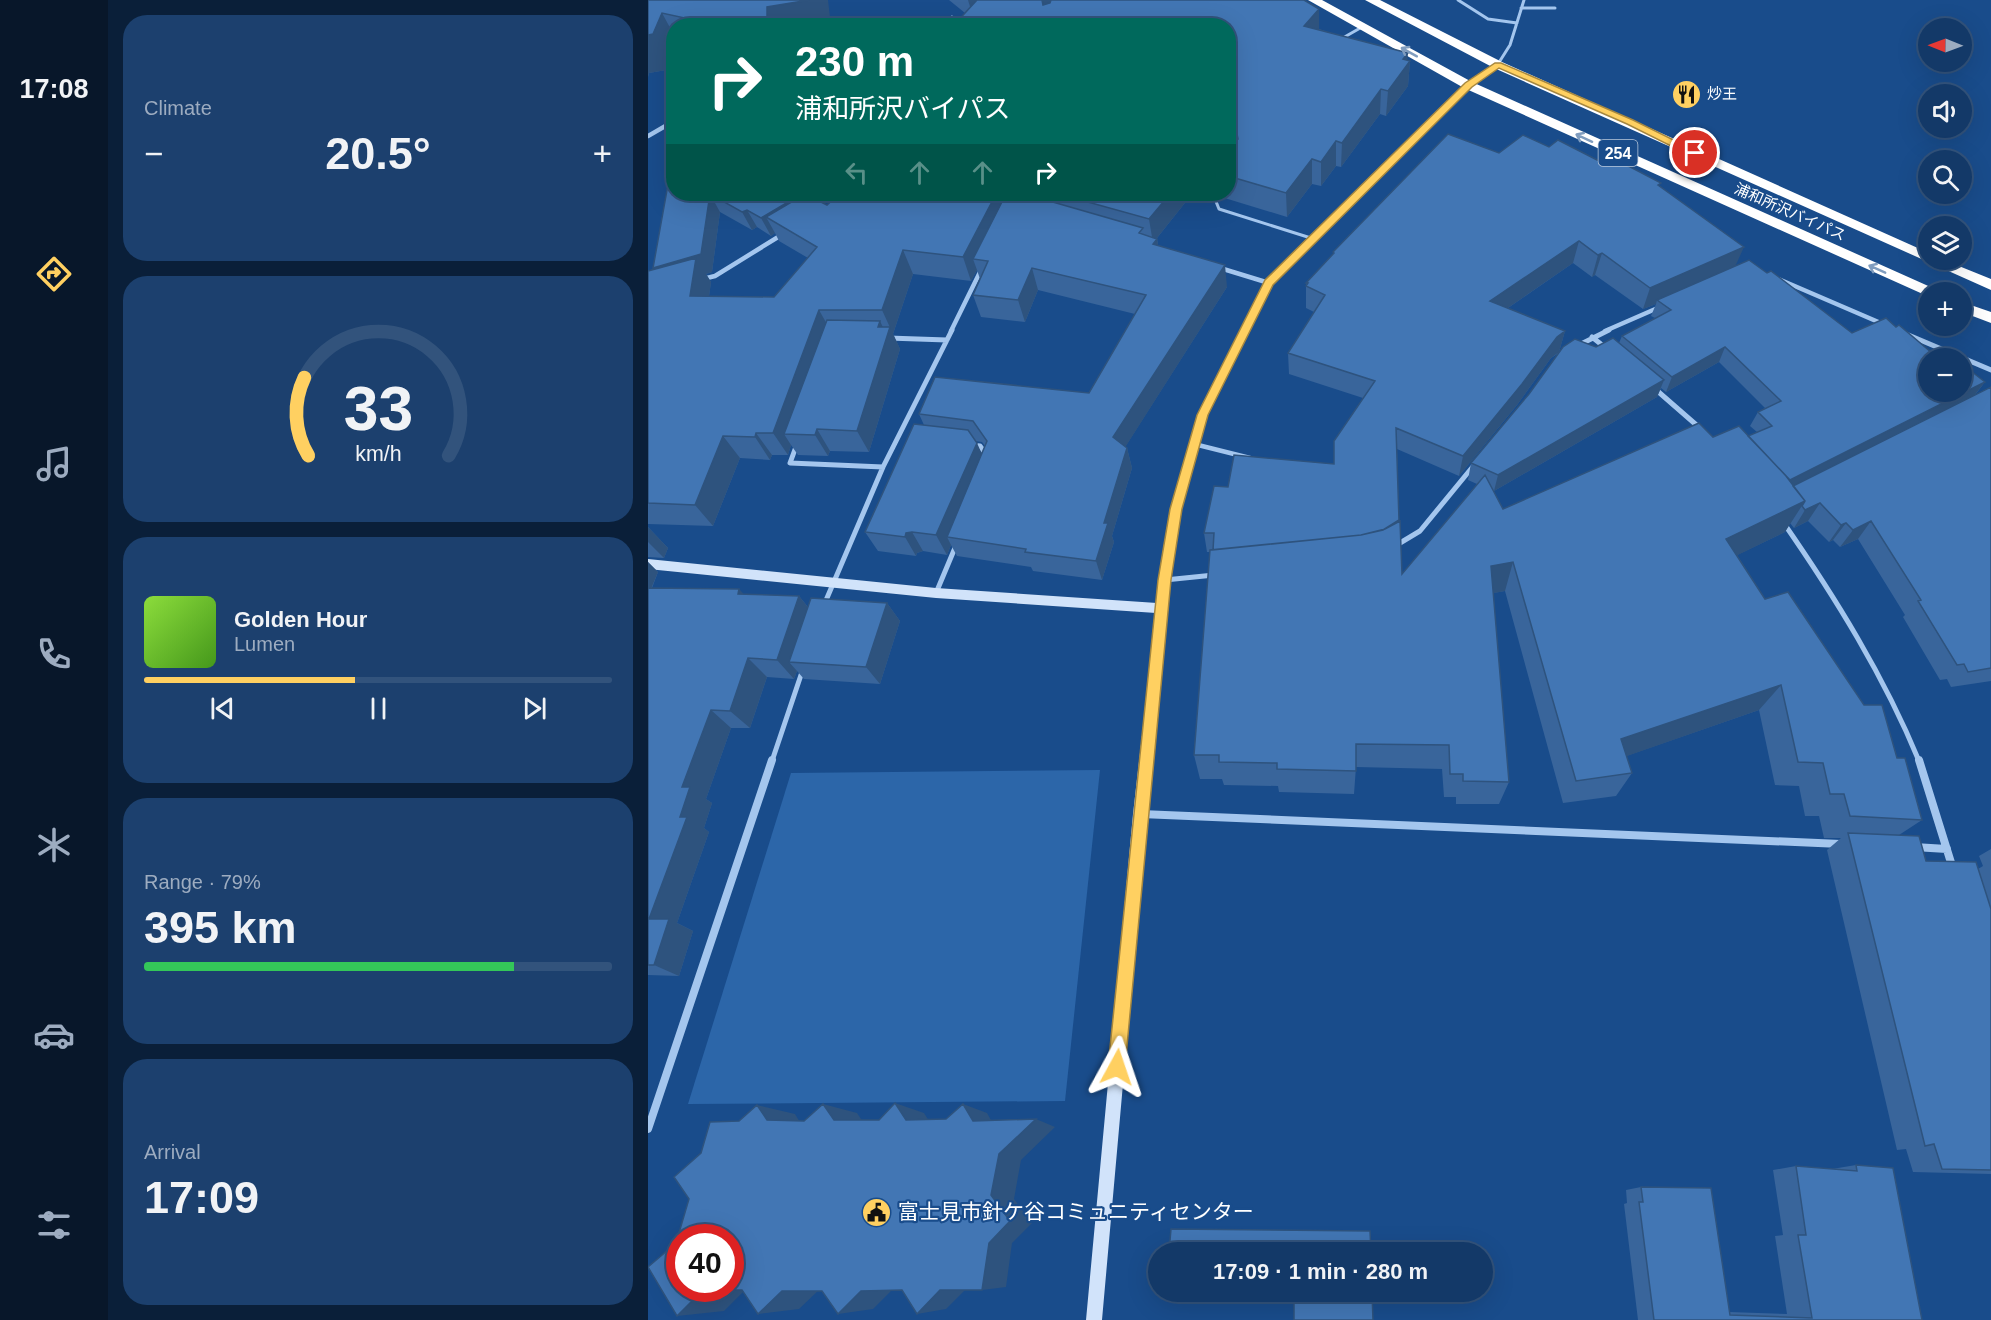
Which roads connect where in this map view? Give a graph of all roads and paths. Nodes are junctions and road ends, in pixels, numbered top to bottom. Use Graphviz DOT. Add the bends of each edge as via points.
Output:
graph roads {
  1 [pos="1314,0"];
  2 [pos="1371,0"];
  3 [pos="1458,0"];
  4 [pos="1524,0"];
  5 [pos="1521,8"];
  6 [pos="1555,8"];
  7 [pos="1517,23"];
  8 [pos="1362,27"];
  9 [pos="1341,39"];
  10 [pos="1498,65"];
  11 [pos="1468,85"];
  12 [pos="666,126"];
  13 [pos="648,136"];
  14 [pos="1216,201"];
  15 [pos="786,232"];
  16 [pos="1314,239"];
  17 [pos="1918,253"];
  18 [pos="983,267"];
  19 [pos="1216,267"];
  20 [pos="1956,270"];
  21 [pos="1773,276"];
  22 [pos="693,282"];
  23 [pos="1269,283"];
  24 [pos="1991,285"];
  25 [pos="1918,287"];
  26 [pos="1666,304"];
  27 [pos="1972,311"];
  28 [pos="1991,318"];
  29 [pos="1890,327"];
  30 [pos="1900,332"];
  31 [pos="1592,337"];
  32 [pos="880,338"];
  33 [pos="947,340"];
  34 [pos="1574,349"];
  35 [pos="1610,352"];
  36 [pos="1991,370"];
  37 [pos="1647,382"];
  38 [pos="900,437"];
  39 [pos="1709,437"];
  40 [pos="912,439"];
  41 [pos="797,442"];
  42 [pos="1194,444"];
  43 [pos="969,445"];
  44 [pos="1259,460"];
  45 [pos="1478,460"];
  46 [pos="991,463"];
  47 [pos="883,467"];
  48 [pos="1778,514"];
  49 [pos="959,538"];
  50 [pos="1391,549"];
  51 [pos="648,564"];
  52 [pos="1222,574"];
  53 [pos="1165,580"];
  54 [pos="832,582"];
  55 [pos="936,592"];
  56 [pos="1161,608"];
  57 [pos="823,609"];
  58 [pos="804,664"];
  59 [pos="1140,814"];
  60 [pos="1852,844"];
  61 [pos="1911,847"];
  62 [pos="1947,849"];
  63 [pos="1957,882"];
  64 [pos="648,1129"];
  65 [pos="1094,1320"];
  1 -- 8 [label="highway, 浦和所沢バイパス / 254"];
  2 -- 10 [label="highway, 浦和所沢バイパス / 254"];
  3 -- 7 [label="lane" via="1488,19"];
  4 -- 5 [label="lane"];
  5 -- 6 [label="lane"];
  5 -- 7 [label="lane"];
  7 -- 10 [label="lane"];
  8 -- 9 [label="lane"];
  11 -- 8 [label="highway, 浦和所沢バイパス / 254, one-way"];
  10 -- 11 [label="street"];
  10 -- 17 [label="highway, 浦和所沢バイパス / 254"];
  11 -- 16 [label="street"];
  25 -- 11 [label="highway, 浦和所沢バイパス / 254, one-way"];
  12 -- 13 [label="street"];
  14 -- 16 [label="lane" via="1219,210"];
  15 -- 22 [label="street" via="716,276"];
  16 -- 23 [label="street"];
  18 -- 33 [label="street"];
  19 -- 23 [label="street"];
  20 -- 24 [label="highway"];
  21 -- 29 [label="street"];
  23 -- 42 [label="street" via="1202,415"];
  26 -- 31 [label="street"];
  27 -- 28 [label="highway"];
  30 -- 36 [label="street"];
  31 -- 34 [label="street"];
  31 -- 35 [label="street"];
  32 -- 33 [label="street"];
  33 -- 38 [label="street"];
  37 -- 39 [label="street"];
  38 -- 40 [label="street"];
  38 -- 47 [label="street"];
  41 -- 47 [label="street" via="790,463"];
  42 -- 44 [label="lane"];
  42 -- 53 [label="street" via="1176,509"];
  43 -- 46 [label="street" via="980,446"];
  45 -- 50 [label="street" via="1420,531"];
  47 -- 54 [label="street"];
  48 -- 62 [label="street" via="1830,589 1875,668 1916,753"];
  49 -- 55 [label="street"];
  51 -- 54 [label="street"];
  52 -- 53 [label="street"];
  53 -- 56 [label="street"];
  54 -- 55 [label="street"];
  54 -- 57 [label="street"];
  55 -- 56 [label="street"];
  56 -- 59 [label="street"];
  58 -- 64 [label="street"];
  59 -- 60 [label="street"];
  59 -- 65 [label="street"];
  61 -- 62 [label="street"];
  62 -- 63 [label="street"];
}
